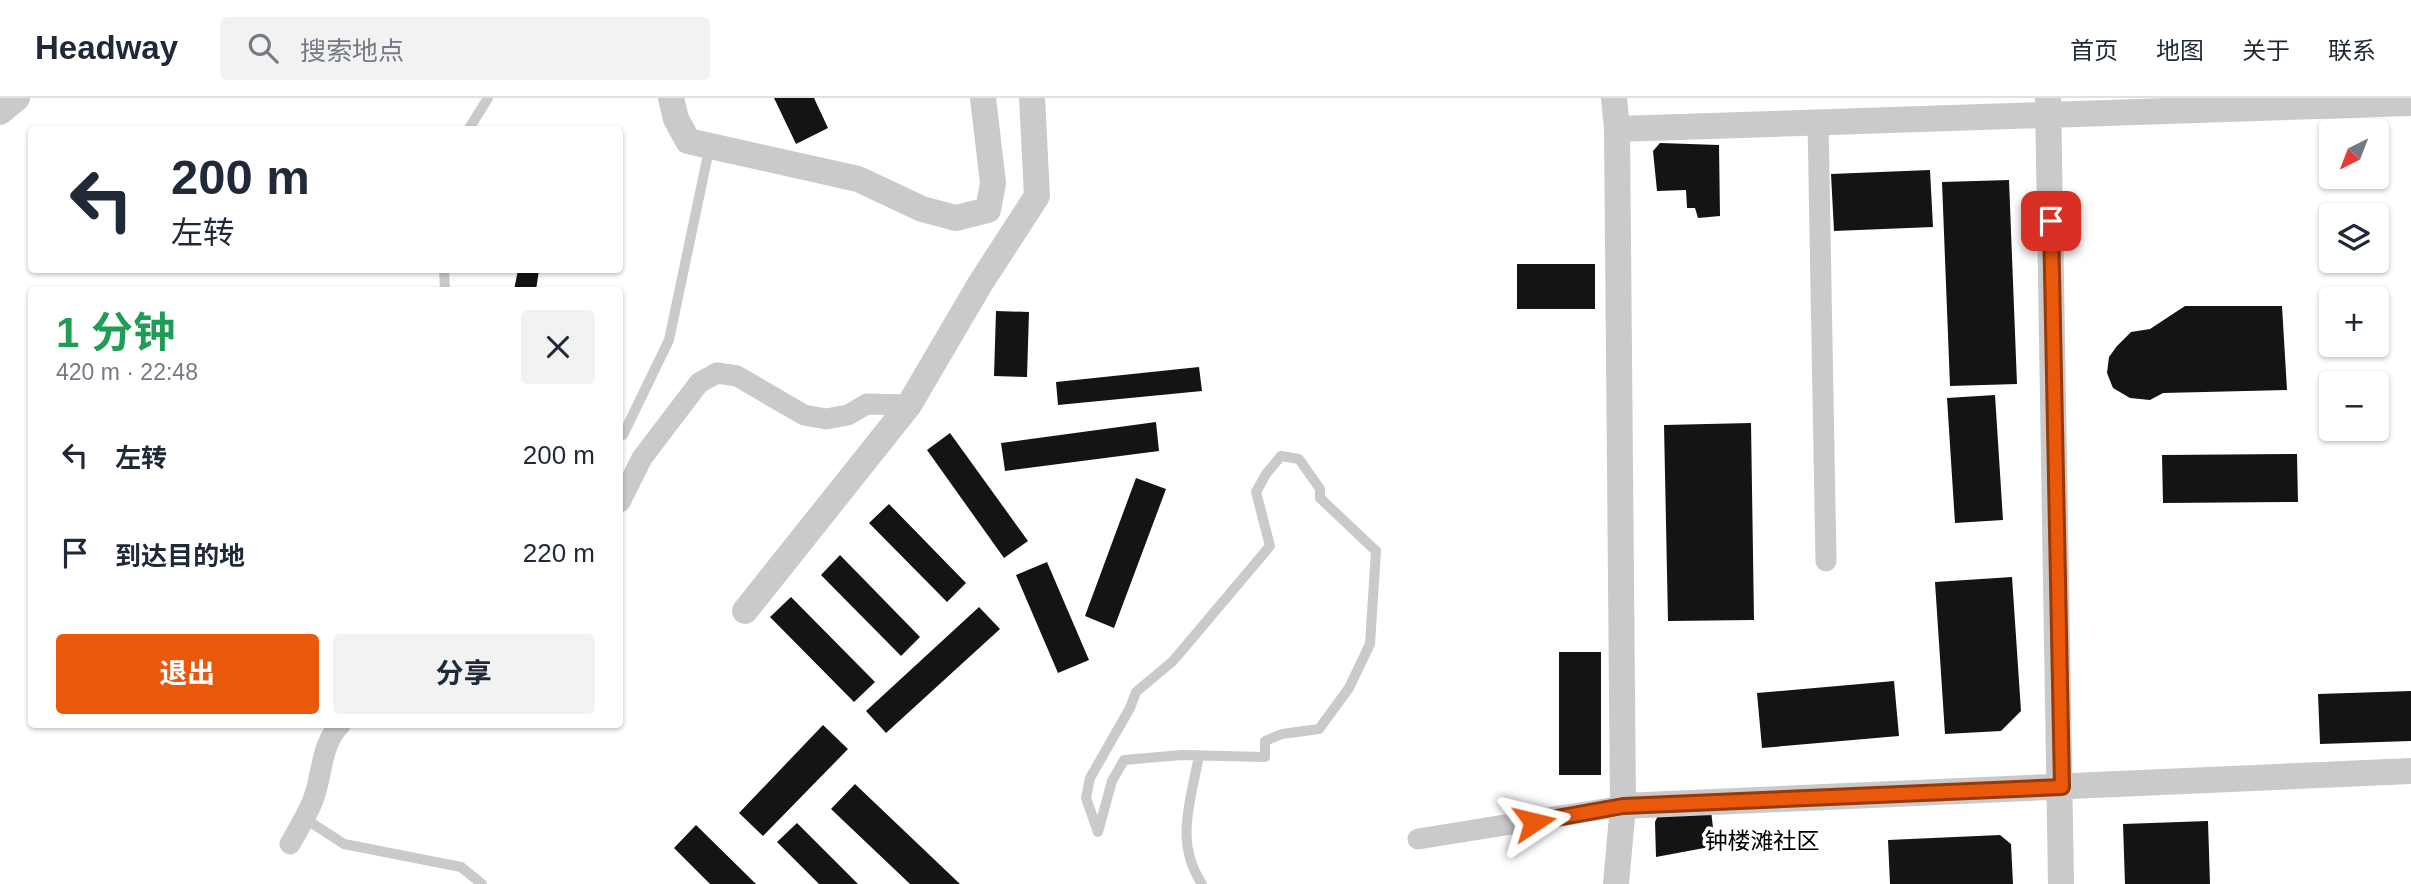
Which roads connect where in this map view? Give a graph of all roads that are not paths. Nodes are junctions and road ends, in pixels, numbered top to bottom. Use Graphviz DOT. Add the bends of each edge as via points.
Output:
graph roads {
  1 [pos="16,98"];
  2 [pos="488,98"];
  3 [pos="671,98"];
  4 [pos="983,98"];
  5 [pos="1032,98"];
  6 [pos="1614,98"];
  7 [pos="2411,103"];
  8 [pos="2049,106"];
  9 [pos="0,112"];
  10 [pos="1818,122"];
  11 [pos="470,126"];
  12 [pos="1617,129"];
  13 [pos="710,145"];
  14 [pos="909,405"];
  15 [pos="623,433"];
  16 [pos="623,496"];
  17 [pos="1826,561"];
  18 [pos="745,611"];
  19 [pos="335,728"];
  20 [pos="1199,755"];
  21 [pos="2411,771"];
  22 [pos="2062,787"];
  23 [pos="1623,806"];
  24 [pos="304,818"];
  25 [pos="1418,839"];
  26 [pos="290,844"];
  27 [pos="482,884"];
  28 [pos="1202,884"];
  29 [pos="1616,884"];
  30 [pos="2061,884"];
  1 -- 9 [label="street"];
  2 -- 11 [label="lane"];
  3 -- 13 [label="street" via="688,141"];
  4 -- 13 [label="street" via="993,183 988,209 956,218 922,209 858,179"];
  5 -- 14 [label="street" via="1037,197"];
  6 -- 12 [label="street"];
  7 -- 8 [label="street"];
  8 -- 10 [label="street"];
  8 -- 22 [label="street"];
  10 -- 12 [label="street"];
  10 -- 17 [label="street"];
  12 -- 23 [label="street"];
  13 -- 15 [label="lane" via="669,340"];
  14 -- 16 [label="street" via="867,404 848,415 826,419 804,415 737,376 717,373 699,383 642,458"];
  14 -- 18 [label="street"];
  19 -- 24 [label="street"];
  20 -- 20 [label="lane" via="1124,760 1112,781 1098,832 1086,798 1090,778 1136,692 1173,661 1270,546 1256,492 1281,456 1298,459 1320,489 1320,498 1376,551 1370,644 1349,688 1319,729 1265,741 1265,757"];
  20 -- 28 [label="lane" via="1184,834 1192,869"];
  21 -- 22 [label="street"];
  22 -- 23 [label="street"];
  22 -- 30 [label="street"];
  23 -- 25 [label="street"];
  23 -- 29 [label="street"];
  24 -- 26 [label="street"];
  24 -- 27 [label="lane" via="344,844 461,867"];
}
